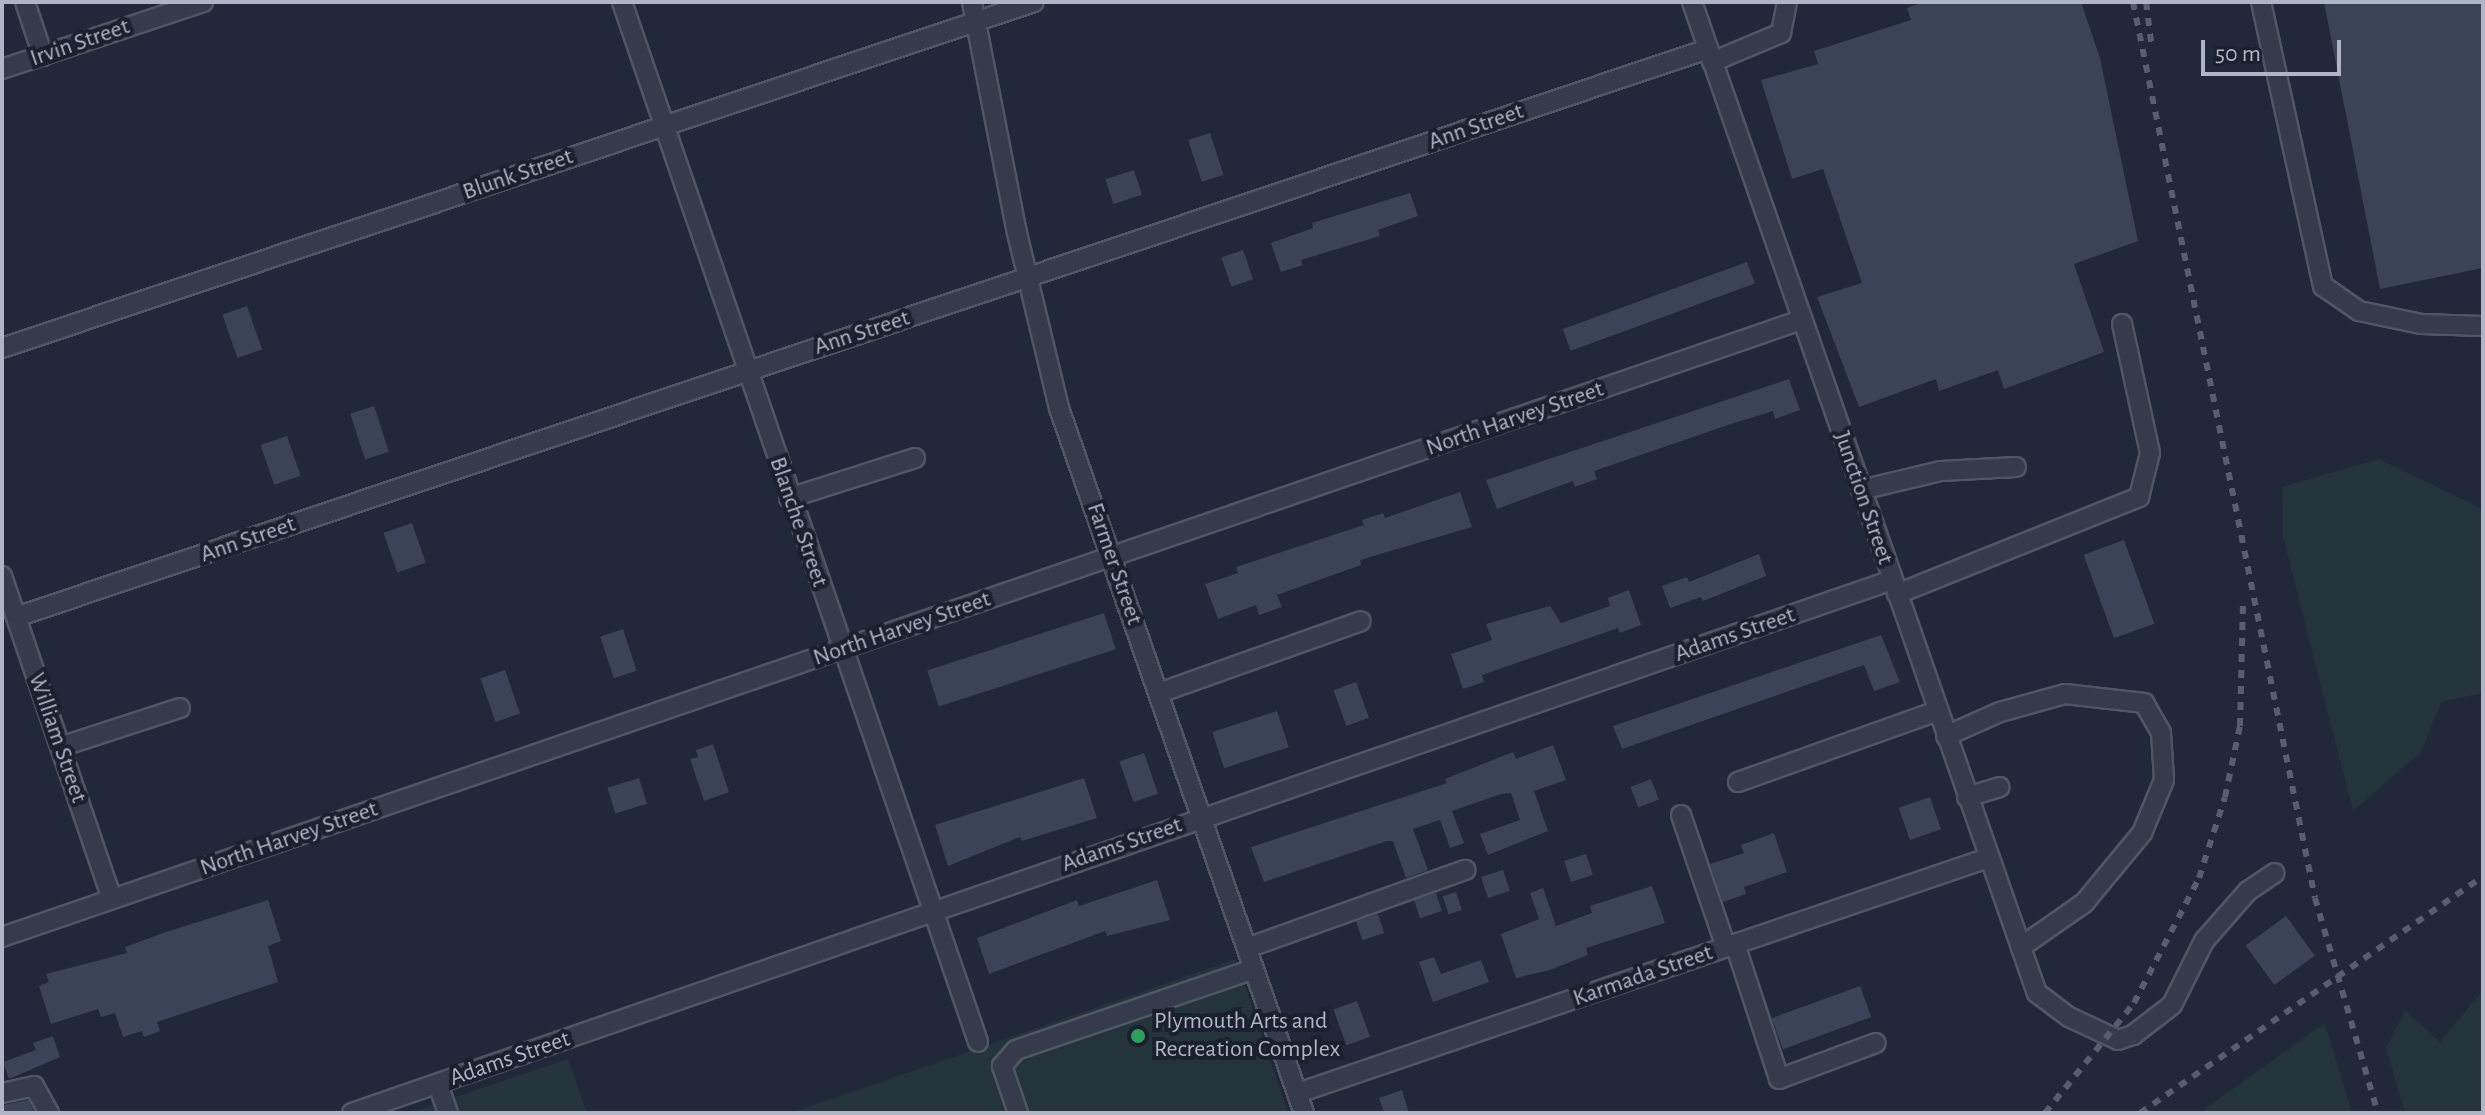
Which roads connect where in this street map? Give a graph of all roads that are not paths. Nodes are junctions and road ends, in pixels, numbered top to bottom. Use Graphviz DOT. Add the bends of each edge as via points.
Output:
graph roads {
  1 [pos="25,2"];
  2 [pos="203,2"];
  3 [pos="622,2"];
  4 [pos="972,2"];
  5 [pos="1034,2"];
  6 [pos="1692,2"];
  7 [pos="1787,2"];
  8 [pos="2261,2"];
  9 [pos="976,22"];
  10 [pos="43,56"];
  11 [pos="1710,56"];
  12 [pos="2,69"];
  13 [pos="664,126"];
  14 [pos="1027,278"];
  15 [pos="1801,320"];
  16 [pos="2122,324"];
  17 [pos="2483,326"];
  18 [pos="2,348"];
  19 [pos="747,372"];
  20 [pos="915,458"];
  21 [pos="2016,467"];
  22 [pos="1861,490"];
  23 [pos="789,498"];
  24 [pos="1112,557"];
  25 [pos="2,576"];
  26 [pos="1895,587"];
  27 [pos="16,617"];
  28 [pos="1361,621"];
  29 [pos="843,649"];
  30 [pos="1159,693"];
  31 [pos="180,708"];
  32 [pos="1937,711"];
  33 [pos="1946,736"];
  34 [pos="60,747"];
  35 [pos="1738,782"];
  36 [pos="1999,787"];
  37 [pos="1967,797"];
  38 [pos="1681,815"];
  39 [pos="1202,817"];
  40 [pos="1988,858"];
  41 [pos="1465,870"];
  42 [pos="2275,873"];
  43 [pos="112,899"];
  44 [pos="935,909"];
  45 [pos="2,937"];
  46 [pos="1730,946"];
  47 [pos="2021,947"];
  48 [pos="1247,948"];
  49 [pos="1254,969"];
  50 [pos="978,1042"];
  51 [pos="1876,1043"];
  52 [pos="438,1084"];
  53 [pos="2,1093"];
  54 [pos="1298,1093"];
  55 [pos="49,1113"];
  56 [pos="352,1113"];
  57 [pos="448,1113"];
  58 [pos="1018,1113"];
  59 [pos="1304,1113"];
  1 -- 10 [label="street"];
  2 -- 10 [label="street, Irvin Street"];
  3 -- 13 [label="street, Blanche Street"];
  4 -- 9 [label="street, Farmer Street"];
  5 -- 9 [label="street, Blunk Street"];
  6 -- 11 [label="street, Junction Street"];
  7 -- 11 [label="street, Ann Street" via="1781,33"];
  8 -- 17 [label="street" via="2323,286 2359,311 2421,324"];
  9 -- 13 [label="street, Blunk Street"];
  9 -- 14 [label="street, Farmer Street"];
  10 -- 12 [label="street, Irvin Street"];
  11 -- 14 [label="street, Ann Street"];
  11 -- 15 [label="street, Junction Street"];
  13 -- 18 [label="street, Blunk Street"];
  13 -- 19 [label="street, Blanche Street"];
  14 -- 19 [label="street, Ann Street"];
  14 -- 24 [label="street, Farmer Street" via="1059,408"];
  15 -- 22 [label="street, Junction Street"];
  15 -- 24 [label="street, North Harvey Street"];
  16 -- 26 [label="street, Adams Street" via="2150,453 2139,497"];
  19 -- 23 [label="street, Blanche Street"];
  19 -- 27 [label="street, Ann Street"];
  20 -- 23 [label="street"];
  21 -- 22 [label="street" via="1941,471"];
  22 -- 26 [label="street, Junction Street"];
  23 -- 29 [label="street, Blanche Street"];
  24 -- 29 [label="street, North Harvey Street"];
  24 -- 30 [label="street, Farmer Street"];
  25 -- 27 [label="street, William Street"];
  26 -- 32 [label="street, Junction Street"];
  26 -- 39 [label="street, Adams Street"];
  27 -- 34 [label="street, William Street"];
  28 -- 30 [label="street"];
  29 -- 43 [label="street, North Harvey Street"];
  29 -- 44 [label="street, Blanche Street"];
  30 -- 39 [label="street, Farmer Street"];
  31 -- 34 [label="street"];
  32 -- 33 [label="street, Junction Street"];
  32 -- 35 [label="street"];
  33 -- 37 [label="street, Junction Street"];
  33 -- 47 [label="street" via="2000,712 2065,694 2144,703 2161,733 2164,780 2142,833 2084,903"];
  34 -- 43 [label="street, William Street"];
  36 -- 37 [label="street"];
  37 -- 40 [label="street, Junction Street"];
  38 -- 46 [label="street"];
  39 -- 44 [label="street, Adams Street"];
  39 -- 48 [label="street, Farmer Street"];
  40 -- 46 [label="street, Karmada Street"];
  40 -- 47 [label="street, Junction Street"];
  41 -- 48 [label="street"];
  42 -- 47 [label="street, Junction Street" via="2248,891 2204,941 2172,1005 2118,1040 2069,1017 2037,993"];
  43 -- 45 [label="street, North Harvey Street"];
  44 -- 50 [label="street, Blanche Street"];
  44 -- 52 [label="street, Adams Street"];
  46 -- 51 [label="street" via="1779,1079"];
  46 -- 54 [label="street, Karmada Street"];
  48 -- 49 [label="street, Farmer Street"];
  49 -- 54 [label="street, Farmer Street"];
  49 -- 58 [label="street" via="1016,1050 1002,1066"];
  52 -- 56 [label="street, Adams Street"];
  52 -- 57 [label="street"];
  53 -- 55 [label="street" via="34,1086"];
  54 -- 59 [label="street, Farmer Street"];
}
